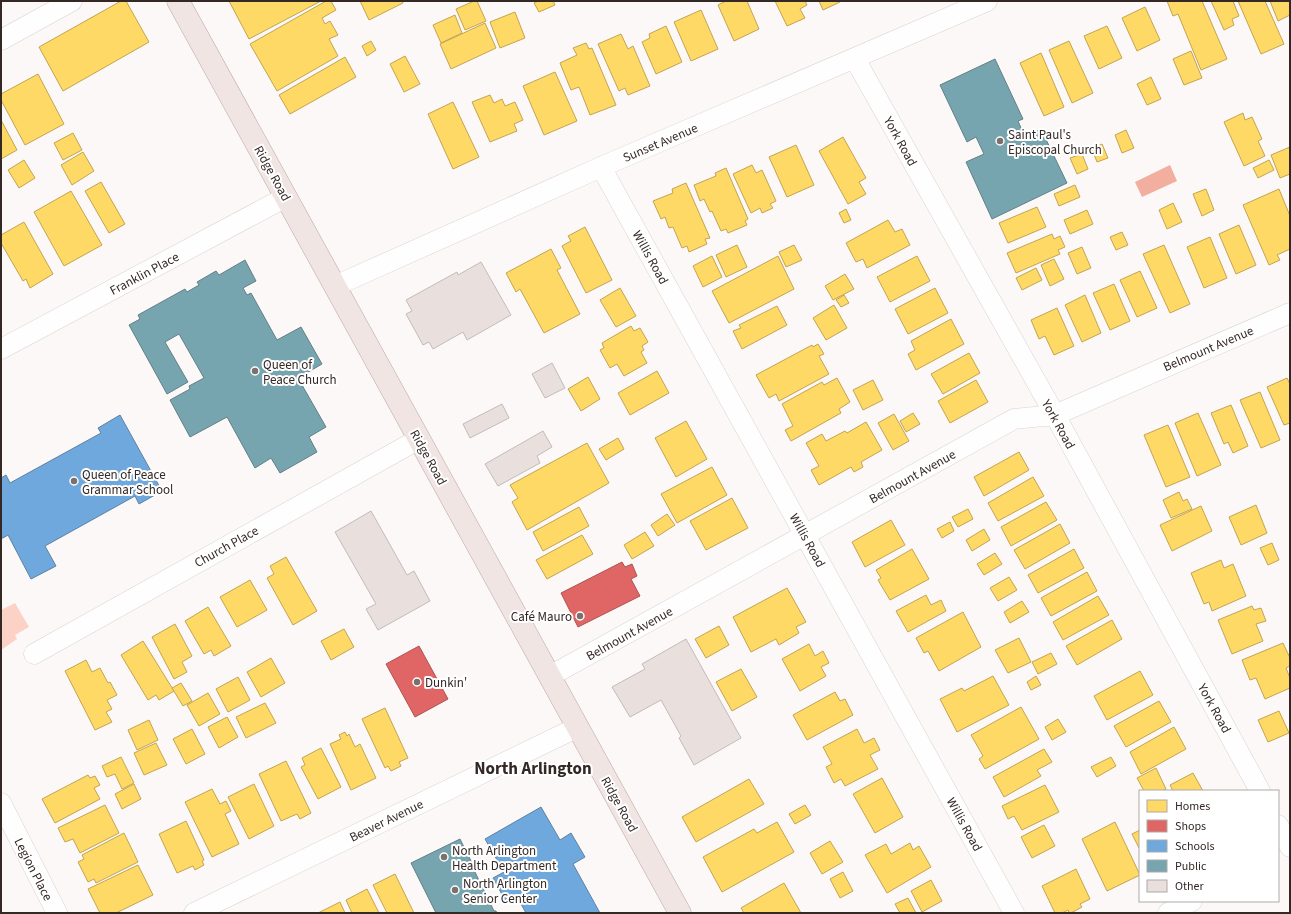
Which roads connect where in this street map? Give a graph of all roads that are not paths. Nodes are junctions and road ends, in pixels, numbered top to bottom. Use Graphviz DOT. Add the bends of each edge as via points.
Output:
graph roads {
  1 [pos="72,1"];
  2 [pos="178,1"];
  3 [pos="987,1"];
  4 [pos="1,40"];
  5 [pos="855,59"];
  6 [pos="601,167"];
  7 [pos="286,197"];
  8 [pos="335,286"];
  9 [pos="1290,313"];
  10 [pos="1,349"];
  11 [pos="1055,414"];
  12 [pos="419,439"];
  13 [pos="805,535"];
  14 [pos="34,654"];
  15 [pos="550,676"];
  16 [pos="578,727"];
  17 [pos="1259,790"];
  18 [pos="1,803"];
  19 [pos="1279,827"];
  20 [pos="1290,847"];
  21 [pos="1290,851"];
  22 [pos="1279,857"];
  23 [pos="1190,902"];
  24 [pos="57,913"];
  25 [pos="194,913"];
  26 [pos="680,913"];
  27 [pos="1014,913"];
  28 [pos="1168,913"];
  1 -- 4 [label="street"];
  2 -- 7 [label="main road, Ridge Road"];
  3 -- 5 [label="street, Sunset Avenue"];
  5 -- 6 [label="street, Sunset Avenue"];
  5 -- 11 [label="street, York Road"];
  6 -- 8 [label="street, Sunset Avenue"];
  6 -- 13 [label="street, Willis Road"];
  7 -- 8 [label="main road, Ridge Road"];
  7 -- 10 [label="street, Franklin Place"];
  8 -- 12 [label="main road, Ridge Road"];
  9 -- 11 [label="street, Belmount Avenue"];
  11 -- 13 [label="street, Belmount Avenue" via="1014,419"];
  11 -- 17 [label="street, York Road"];
  12 -- 14 [label="street, Church Place"];
  12 -- 15 [label="main road, Ridge Road"];
  13 -- 15 [label="street, Belmount Avenue"];
  13 -- 27 [label="street, Willis Road"];
  15 -- 16 [label="main road, Ridge Road"];
  16 -- 25 [label="street, Beaver Avenue"];
  16 -- 26 [label="main road, Ridge Road"];
  18 -- 24 [label="street, Legion Place"];
  19 -- 20 [label="street"];
  21 -- 22 [label="street"];
  23 -- 28 [label="street"];
}
